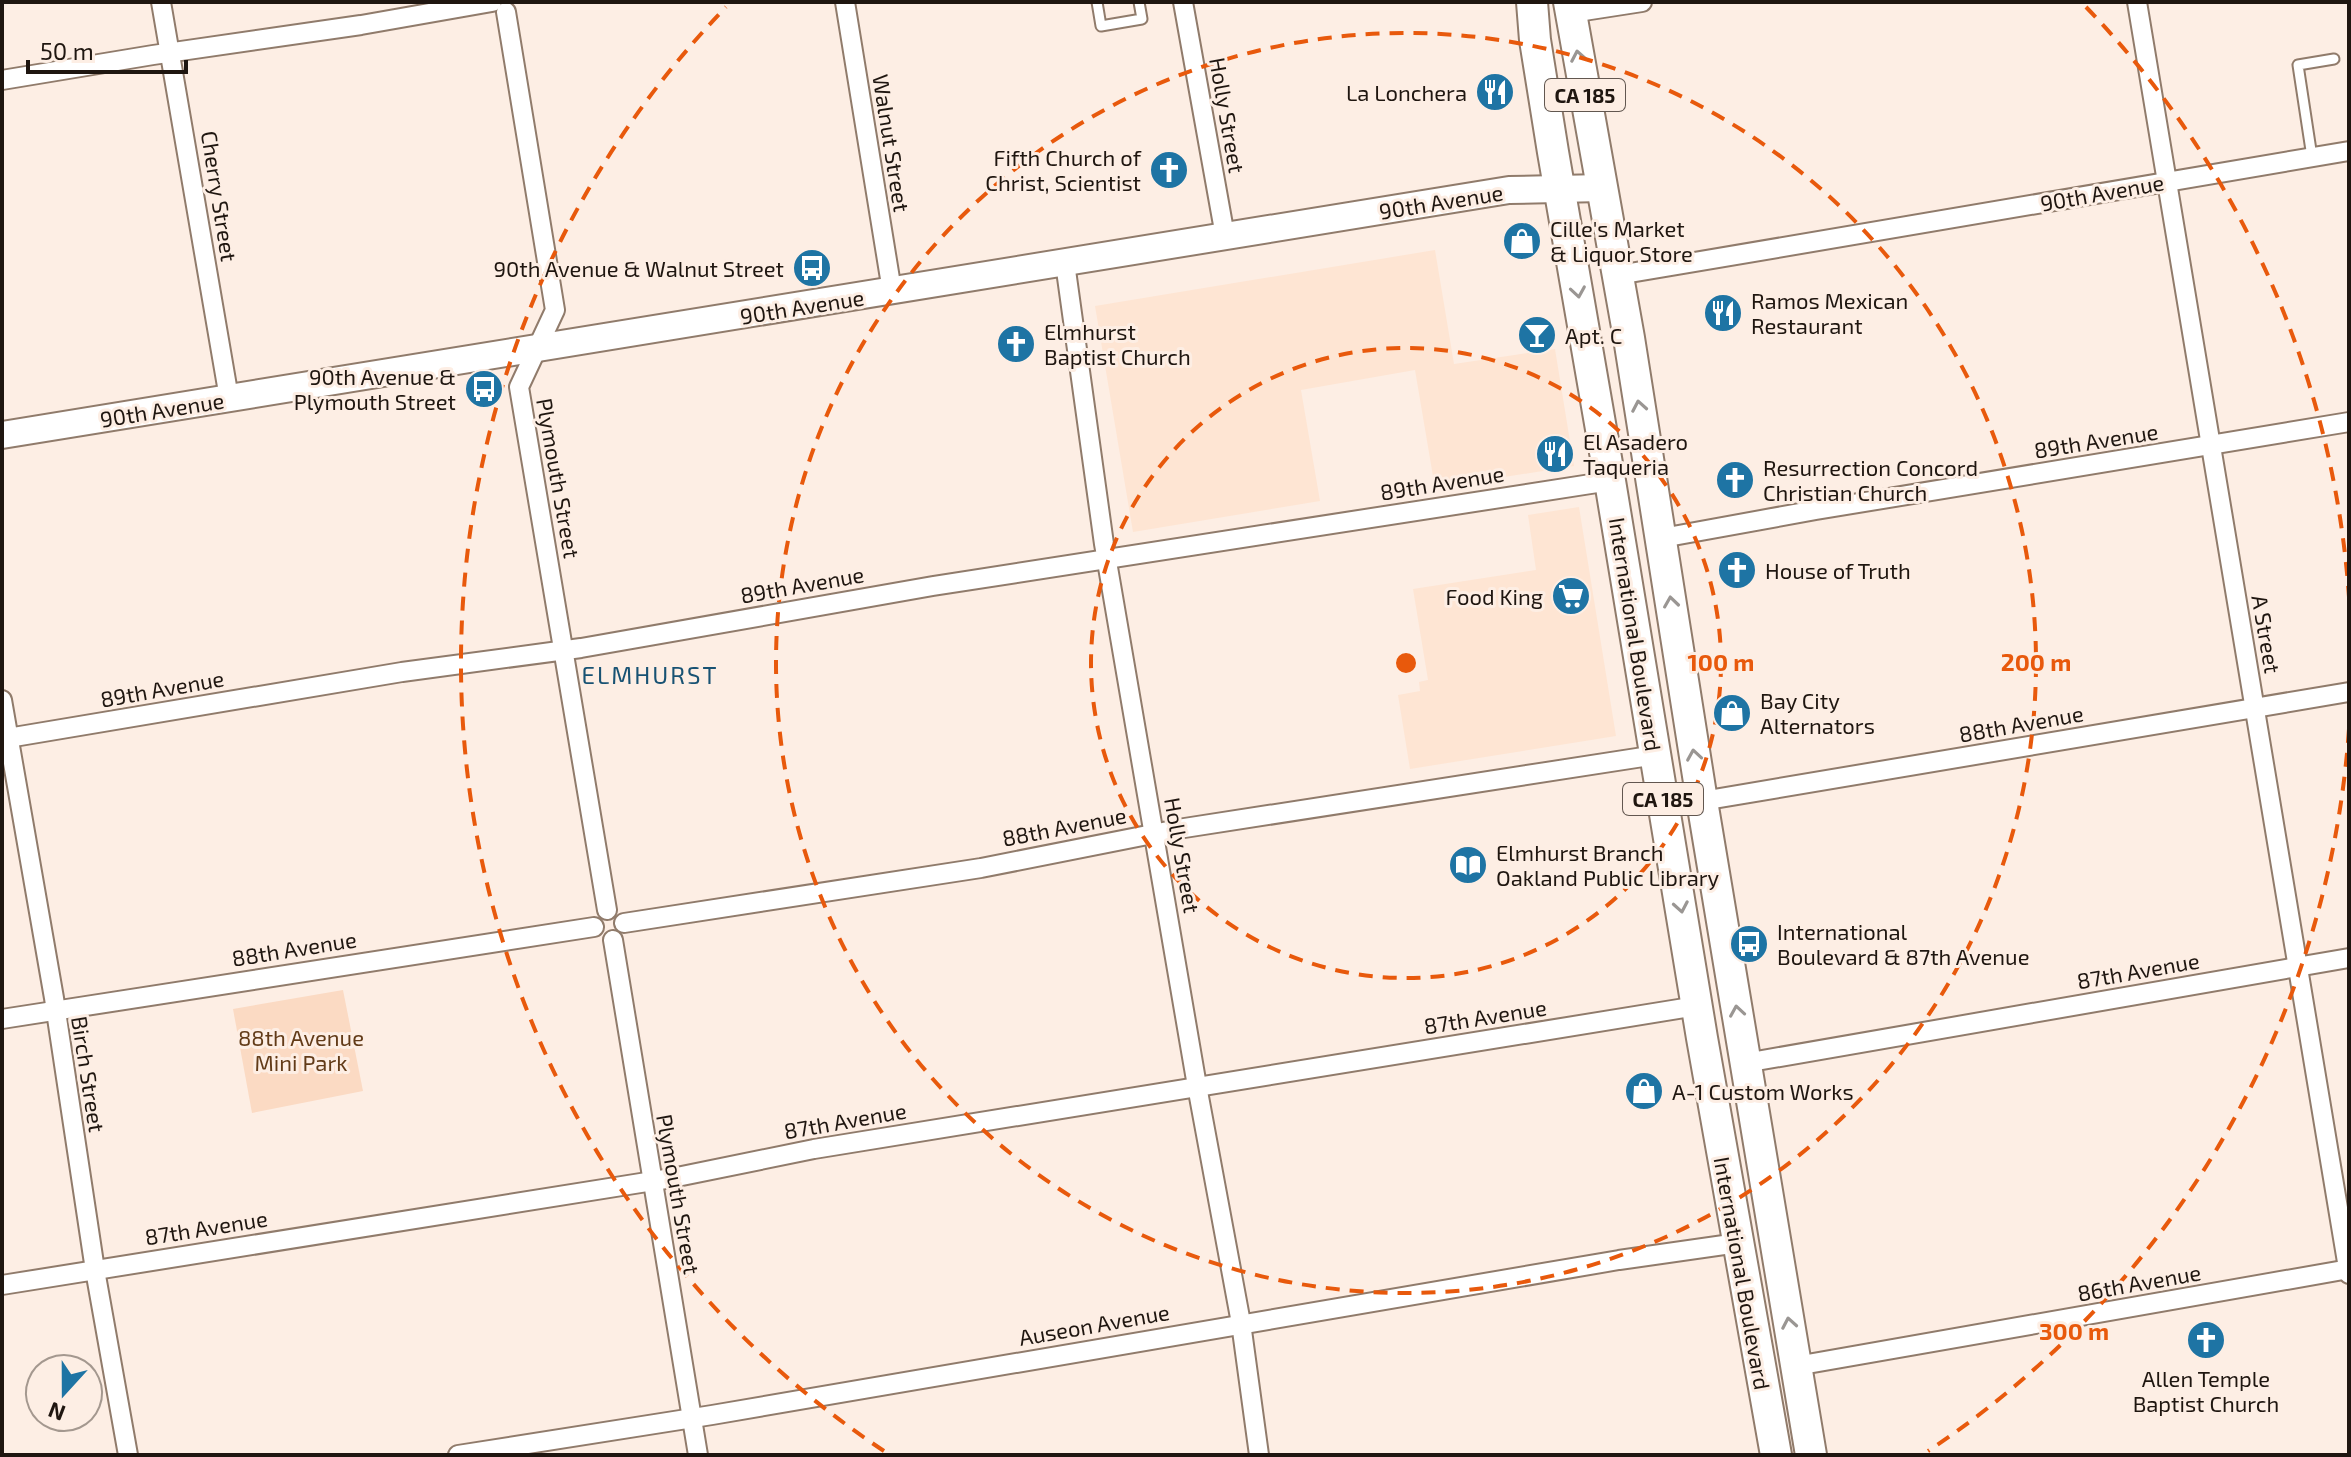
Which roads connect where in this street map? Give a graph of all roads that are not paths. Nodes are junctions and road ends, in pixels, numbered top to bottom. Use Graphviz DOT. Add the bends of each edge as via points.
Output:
graph roads {
  1 [pos="161,2"];
  2 [pos="845,2"];
  3 [pos="1097,2"];
  4 [pos="1139,2"];
  5 [pos="1183,2"];
  6 [pos="1532,2"];
  7 [pos="1642,2"];
  8 [pos="2137,2"];
  9 [pos="501,5"];
  10 [pos="1570,8"];
  11 [pos="172,52"];
  12 [pos="2334,59"];
  13 [pos="2,80"];
  14 [pos="2349,151"];
  15 [pos="2312,157"];
  16 [pos="2167,181"];
  17 [pos="1560,188"];
  18 [pos="1602,188"];
  19 [pos="1225,236"];
  20 [pos="1065,263"];
  21 [pos="1618,275"];
  22 [pos="892,291"];
  23 [pos="536,349"];
  24 [pos="229,398"];
  25 [pos="2349,422"];
  26 [pos="2,435"];
  27 [pos="2210,444"];
  28 [pos="1610,481"];
  29 [pos="1662,538"];
  30 [pos="1107,558"];
  31 [pos="564,651"];
  32 [pos="2349,692"];
  33 [pos="2,700"];
  34 [pos="2255,708"];
  35 [pos="5,739"];
  36 [pos="1656,755"];
  37 [pos="1702,801"];
  38 [pos="1155,833"];
  39 [pos="607,910"];
  40 [pos="624,923"];
  41 [pos="594,927"];
  42 [pos="613,940"];
  43 [pos="2349,958"];
  44 [pos="2296,968"];
  45 [pos="1697,1006"];
  46 [pos="55,1010"];
  47 [pos="2,1019"];
  48 [pos="1745,1063"];
  49 [pos="1197,1086"];
  50 [pos="652,1181"];
  51 [pos="1738,1243"];
  52 [pos="95,1270"];
  53 [pos="2349,1271"];
  54 [pos="2,1285"];
  55 [pos="1241,1323"];
  56 [pos="1796,1366"];
  57 [pos="692,1418"];
  58 [pos="128,1455"];
  59 [pos="458,1455"];
  60 [pos="698,1455"];
  61 [pos="1259,1455"];
  62 [pos="1776,1455"];
  63 [pos="1811,1455"];
  1 -- 11 [label="street, Cherry Street"];
  2 -- 22 [label="street, Walnut Street"];
  3 -- 4 [label="lane" via="1101,26 1142,19"];
  5 -- 19 [label="street, Holly Street"];
  6 -- 17 [label="main road, International Boulevard / CA 185"];
  7 -- 10 [label="street"];
  8 -- 16 [label="street, A Street"];
  9 -- 11 [label="street"];
  9 -- 23 [label="street, Plymouth Street" via="555,310"];
  18 -- 10 [label="main road, International Boulevard / CA 185, one-way"];
  11 -- 13 [label="street"];
  11 -- 24 [label="street, Cherry Street"];
  12 -- 15 [label="lane" via="2298,65"];
  14 -- 15 [label="street, 90th Avenue"];
  15 -- 16 [label="street, 90th Avenue"];
  16 -- 21 [label="street, 90th Avenue"];
  16 -- 27 [label="street, A Street"];
  17 -- 18 [label="street, 90th Avenue"];
  17 -- 19 [label="street, 90th Avenue" via="1509,190"];
  17 -- 28 [label="main road, International Boulevard / CA 185, one-way"];
  18 -- 21 [label="main road, International Boulevard / CA 185"];
  19 -- 20 [label="street, 90th Avenue"];
  20 -- 22 [label="street, 90th Avenue"];
  20 -- 30 [label="street, Holly Street"];
  29 -- 21 [label="main road, International Boulevard / CA 185, one-way"];
  22 -- 23 [label="street, 90th Avenue"];
  23 -- 24 [label="street, 90th Avenue"];
  23 -- 31 [label="street, Plymouth Street" via="519,387"];
  24 -- 26 [label="street, 90th Avenue"];
  25 -- 27 [label="street, 89th Avenue"];
  27 -- 29 [label="street, 89th Avenue"];
  27 -- 34 [label="street, A Street"];
  28 -- 30 [label="street, 89th Avenue"];
  28 -- 36 [label="main road, International Boulevard / CA 185"];
  37 -- 29 [label="main road, International Boulevard / CA 185, one-way"];
  30 -- 31 [label="street, 89th Avenue"];
  30 -- 38 [label="street, Holly Street"];
  31 -- 35 [label="street, 89th Avenue" via="402,672"];
  31 -- 39 [label="street, Plymouth Street"];
  32 -- 34 [label="street, 88th Avenue"];
  33 -- 35 [label="street, Birch Street"];
  34 -- 37 [label="street, 88th Avenue"];
  34 -- 44 [label="street, A Street"];
  35 -- 46 [label="street, Birch Street"];
  36 -- 38 [label="street, 88th Avenue"];
  36 -- 45 [label="main road, International Boulevard / CA 185, one-way"];
  48 -- 37 [label="main road, International Boulevard / CA 185, one-way"];
  38 -- 40 [label="street, 88th Avenue" via="981,868"];
  38 -- 49 [label="street, Holly Street"];
  39 -- 40 [label="street" via="618,913"];
  39 -- 41 [label="street" via="597,916"];
  40 -- 42 [label="street"];
  41 -- 42 [label="street" via="600,938"];
  41 -- 46 [label="street, 88th Avenue"];
  42 -- 50 [label="street, Plymouth Street"];
  43 -- 44 [label="street, 87th Avenue"];
  44 -- 48 [label="street, 87th Avenue"];
  44 -- 53 [label="street, A Street"];
  45 -- 49 [label="street, 87th Avenue"];
  45 -- 51 [label="main road, International Boulevard / CA 185"];
  46 -- 47 [label="street, 88th Avenue"];
  46 -- 52 [label="street, Birch Street"];
  56 -- 48 [label="main road, International Boulevard / CA 185, one-way"];
  49 -- 50 [label="street, 87th Avenue"];
  49 -- 55 [label="street, Holly Street"];
  50 -- 52 [label="street, 87th Avenue"];
  50 -- 57 [label="street, Plymouth Street"];
  51 -- 55 [label="street, Auseon Avenue"];
  51 -- 62 [label="main road, International Boulevard / CA 185"];
  52 -- 54 [label="street, 87th Avenue"];
  52 -- 58 [label="street, Birch Street"];
  53 -- 56 [label="street, 86th Avenue"];
  55 -- 57 [label="street, Auseon Avenue"];
  55 -- 61 [label="street, Holly Street"];
  56 -- 63 [label="main road, International Boulevard / CA 185"];
  57 -- 59 [label="street, Auseon Avenue"];
  57 -- 60 [label="street, Plymouth Street"];
}
